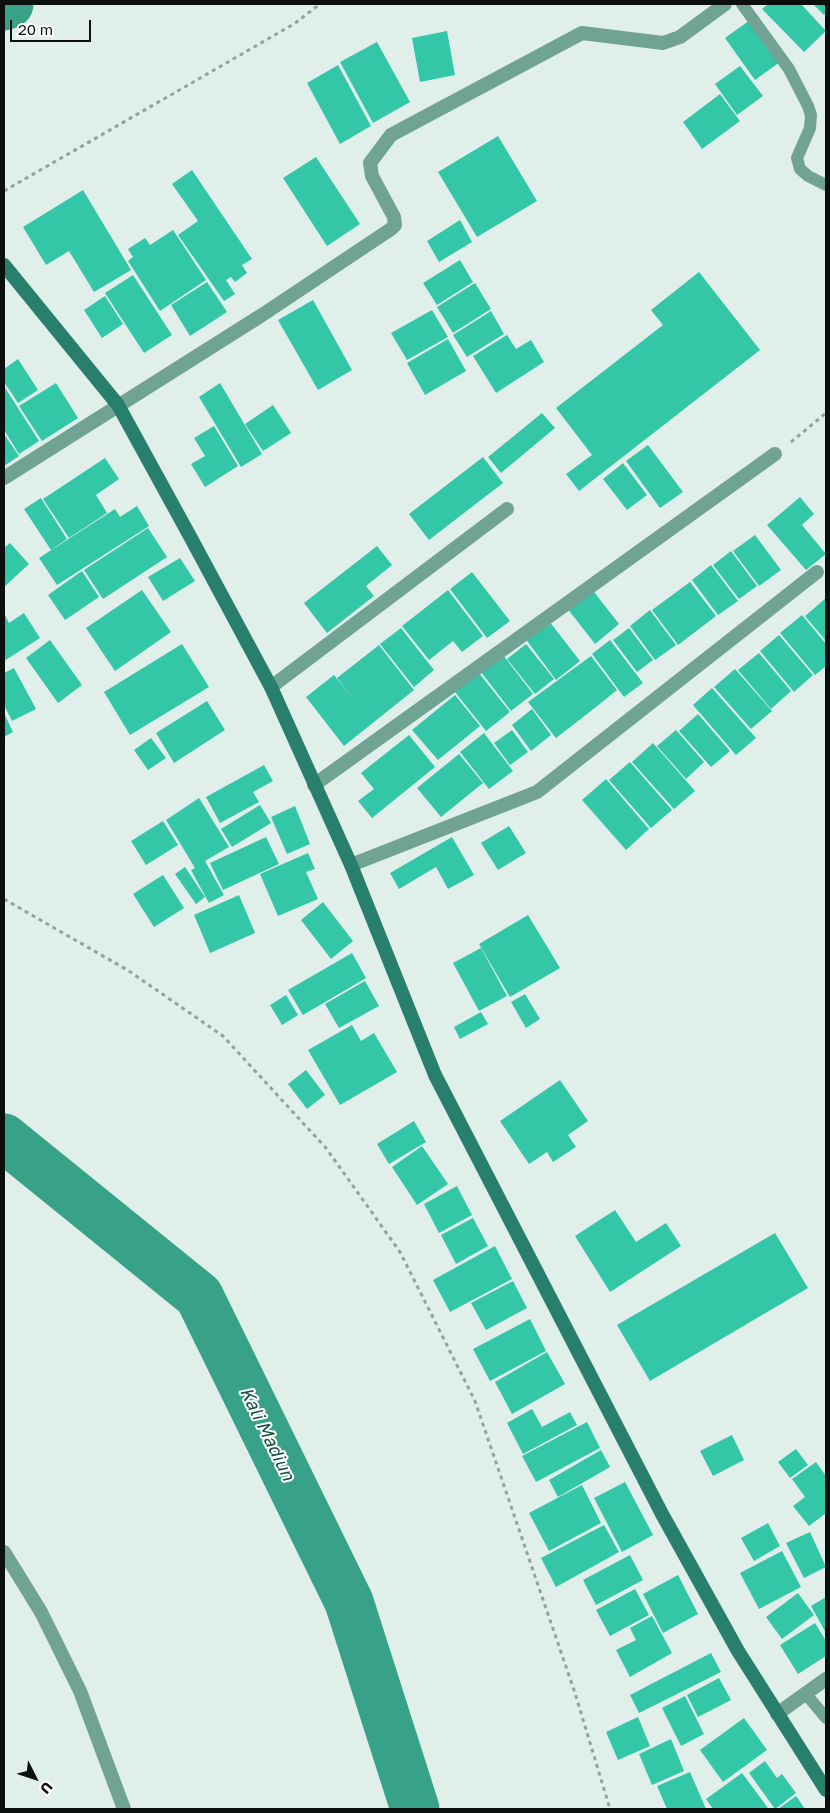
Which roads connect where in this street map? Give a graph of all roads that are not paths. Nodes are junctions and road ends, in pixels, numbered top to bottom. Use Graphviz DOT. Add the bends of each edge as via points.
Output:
graph roads {
  1 [pos="725,4"];
  2 [pos="742,4"];
  3 [pos="826,185"];
  4 [pos="4,265"];
  5 [pos="118,405"];
  6 [pos="775,454"];
  7 [pos="4,478"];
  8 [pos="507,509"];
  9 [pos="817,572"];
  10 [pos="271,687"];
  11 [pos="314,785"];
  12 [pos="351,864"];
  13 [pos="4,1552"];
  14 [pos="826,1679"];
  15 [pos="805,1694"];
  16 [pos="777,1714"];
  17 [pos="826,1718"];
  18 [pos="826,1790"];
  19 [pos="124,1809"];
  1 -- 5 [label="street" via="680,37 663,43 582,33 392,135 370,163 372,176 394,217 395,225 391,229"];
  2 -- 3 [label="lane" via="789,69 808,106 810,128 798,158 800,169"];
  4 -- 5 [label="main road"];
  5 -- 7 [label="street"];
  5 -- 10 [label="main road"];
  6 -- 11 [label="street"];
  8 -- 10 [label="street"];
  9 -- 12 [label="street" via="537,792"];
  10 -- 11 [label="main road"];
  11 -- 12 [label="main road"];
  12 -- 16 [label="main road" via="435,1075 662,1514"];
  13 -- 19 [label="street" via="41,1612 80,1691"];
  14 -- 15 [label="street"];
  15 -- 16 [label="street"];
  15 -- 17 [label="lane"];
  16 -- 18 [label="main road"];
}
